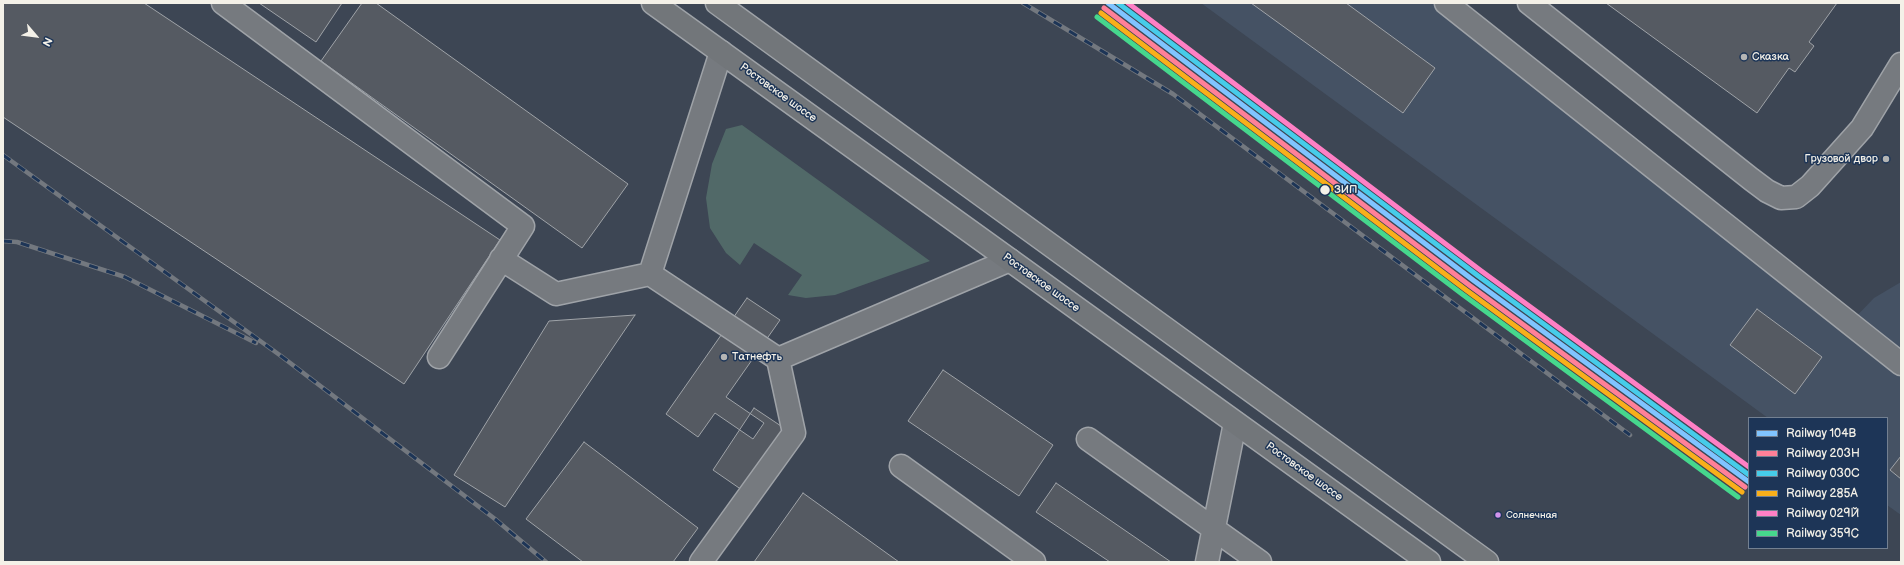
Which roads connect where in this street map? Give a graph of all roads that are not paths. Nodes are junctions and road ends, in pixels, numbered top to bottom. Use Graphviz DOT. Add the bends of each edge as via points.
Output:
graph roads {
  1 [pos="223,3"];
  2 [pos="653,3"];
  3 [pos="717,3"];
  4 [pos="1446,3"];
  5 [pos="1529,3"];
  6 [pos="721,52"];
  7 [pos="1901,64"];
  8 [pos="501,259"];
  9 [pos="1010,260"];
  10 [pos="650,274"];
  11 [pos="439,357"];
  12 [pos="778,359"];
  13 [pos="1901,364"];
  14 [pos="1235,424"];
  15 [pos="1088,439"];
  16 [pos="900,466"];
  17 [pos="1214,528"];
  18 [pos="701,562"];
  19 [pos="1034,562"];
  20 [pos="1207,562"];
  21 [pos="1260,562"];
  22 [pos="1429,562"];
  23 [pos="1487,562"];
  1 -- 8 [label="lane" via="523,226"];
  2 -- 6 [label="main road, Ростовское шоссе"];
  3 -- 23 [label="main road"];
  4 -- 13 [label="lane"];
  5 -- 7 [label="lane" via="1750,179 1781,198 1796,197 1810,186 1862,128"];
  6 -- 9 [label="main road, Ростовское шоссе"];
  6 -- 10 [label="lane"];
  8 -- 10 [label="lane" via="556,294"];
  8 -- 11 [label="lane"];
  9 -- 12 [label="lane"];
  9 -- 14 [label="main road, Ростовское шоссе"];
  10 -- 12 [label="lane"];
  12 -- 18 [label="lane" via="794,433"];
  14 -- 17 [label="lane"];
  14 -- 22 [label="main road, Ростовское шоссе"];
  15 -- 17 [label="lane"];
  16 -- 19 [label="lane"];
  17 -- 20 [label="lane"];
  17 -- 21 [label="lane"];
}
